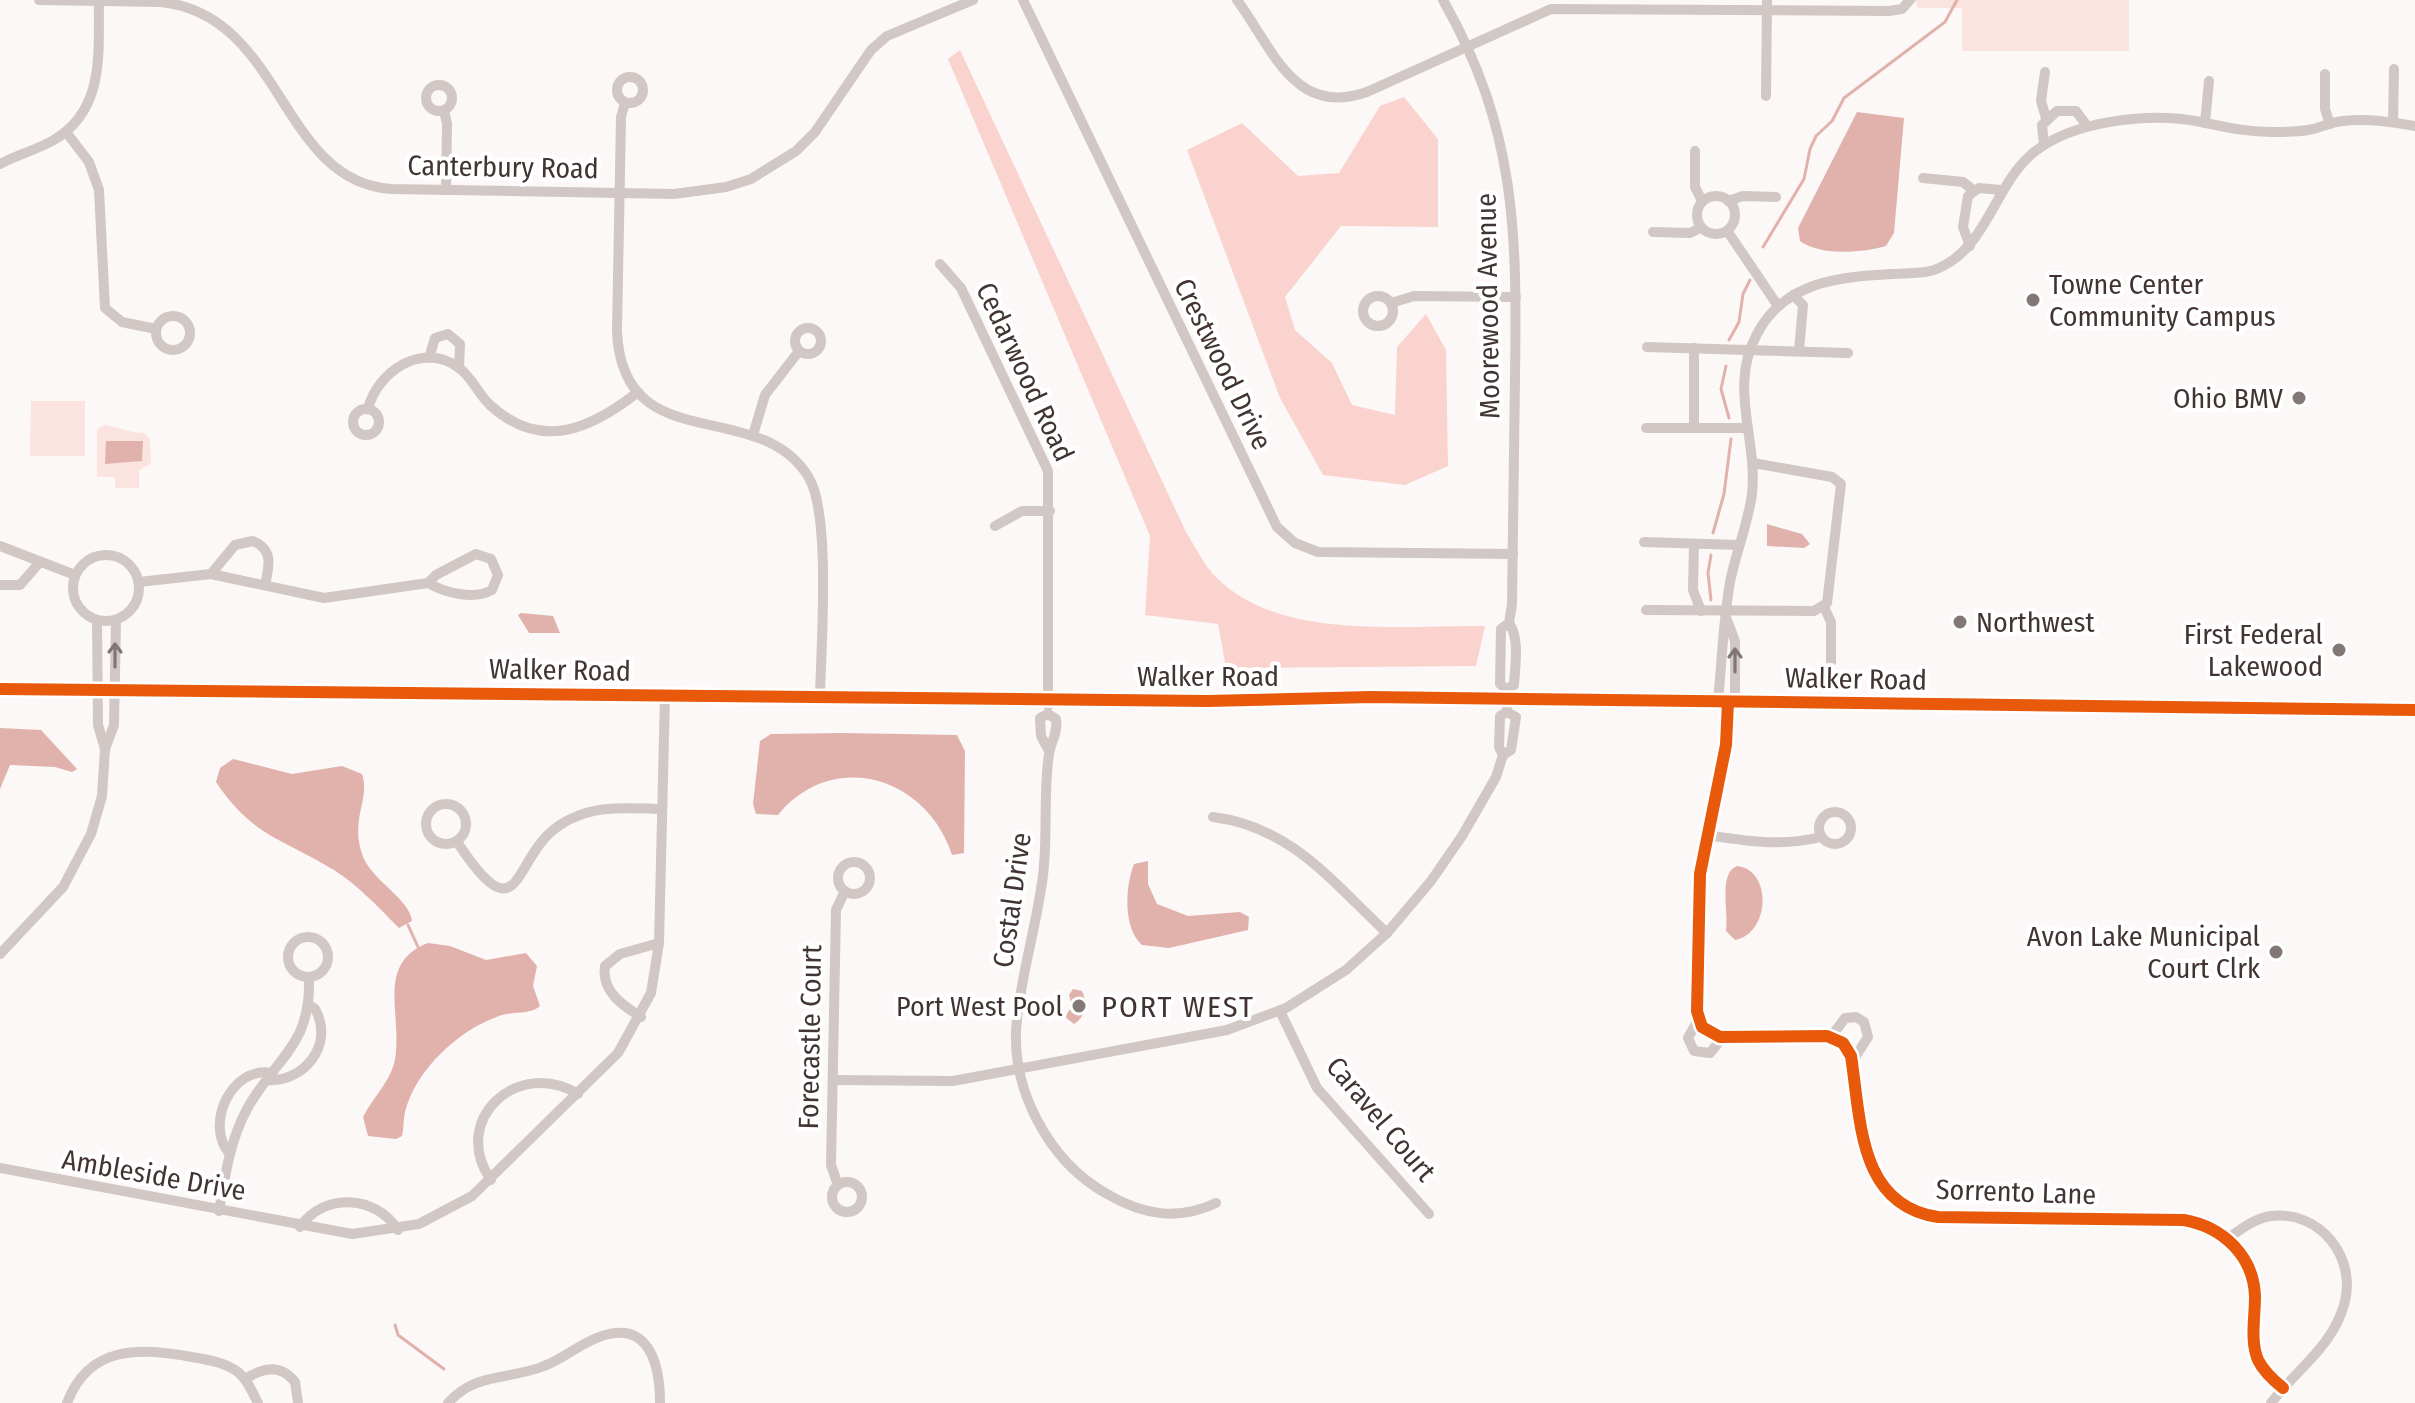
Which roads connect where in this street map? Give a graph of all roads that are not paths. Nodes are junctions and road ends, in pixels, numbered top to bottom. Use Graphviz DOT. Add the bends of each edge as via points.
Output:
graph roads {
  1 [pos="39,0"];
  2 [pos="99,0"];
  3 [pos="973,0"];
  4 [pos="1023,0"];
  5 [pos="1237,0"];
  6 [pos="1443,0"];
  7 [pos="1908,4"];
  8 [pos="1767,5"];
  9 [pos="1467,45"];
  10 [pos="2394,69"];
  11 [pos="2045,72"];
  12 [pos="2325,74"];
  13 [pos="2209,81"];
  14 [pos="1766,96"];
  15 [pos="625,103"];
  16 [pos="444,111"];
  17 [pos="2046,118"];
  18 [pos="2393,122"];
  19 [pos="2205,123"];
  20 [pos="2330,124"];
  21 [pos="2087,126"];
  22 [pos="2415,126"];
  23 [pos="66,132"];
  24 [pos="2044,145"];
  25 [pos="1695,151"];
  26 [pos="0,164"];
  27 [pos="1923,178"];
  28 [pos="446,190"];
  29 [pos="1973,190"];
  30 [pos="2001,190"];
  31 [pos="619,193"];
  32 [pos="1776,197"];
  33 [pos="1702,201"];
  34 [pos="1728,201"];
  35 [pos="1700,228"];
  36 [pos="1653,232"];
  37 [pos="1728,232"];
  38 [pos="1970,246"];
  39 [pos="940,264"];
  40 [pos="1793,295"];
  41 [pos="1516,297"];
  42 [pos="1391,303"];
  43 [pos="1778,306"];
  44 [pos="156,329"];
  45 [pos="1647,347"];
  46 [pos="1694,348"];
  47 [pos="1750,349"];
  48 [pos="799,351"];
  49 [pos="1799,351"];
  50 [pos="1848,353"];
  51 [pos="429,358"];
  52 [pos="459,368"];
  53 [pos="638,392"];
  54 [pos="368,409"];
  55 [pos="1646,428"];
  56 [pos="1694,428"];
  57 [pos="1745,428"];
  58 [pos="753,435"];
  59 [pos="1753,463"];
  60 [pos="1050,511"];
  61 [pos="995,526"];
  62 [pos="1644,542"];
  63 [pos="1694,544"];
  64 [pos="1739,545"];
  65 [pos="0,546"];
  66 [pos="1513,554"];
  67 [pos="40,562"];
  68 [pos="211,574"];
  69 [pos="75,575"];
  70 [pos="139,582"];
  71 [pos="428,583"];
  72 [pos="0,585"];
  73 [pos="265,585"];
  74 [pos="1824,607"];
  75 [pos="1646,610"];
  76 [pos="1701,611"];
  77 [pos="1727,615"];
  78 [pos="97,620"];
  79 [pos="116,620"];
  80 [pos="1831,662"];
  81 [pos="0,689"];
  82 [pos="97,690"];
  83 [pos="114,690"];
  84 [pos="665,695"];
  85 [pos="820,696"];
  86 [pos="1507,700"];
  87 [pos="1727,702"];
  88 [pos="1048,706"];
  89 [pos="2415,710"];
  90 [pos="105,749"];
  91 [pos="1049,751"];
  92 [pos="1503,755"];
  93 [pos="662,809"];
  94 [pos="1213,817"];
  95 [pos="1706,835"];
  96 [pos="1821,837"];
  97 [pos="457,842"];
  98 [pos="845,891"];
  99 [pos="1387,933"];
  100 [pos="659,943"];
  101 [pos="0,954"];
  102 [pos="309,978"];
  103 [pos="309,1005"];
  104 [pos="1280,1011"];
  105 [pos="641,1017"];
  106 [pos="1698,1020"];
  107 [pos="1723,1037"];
  108 [pos="1831,1037"];
  109 [pos="1852,1062"];
  110 [pos="1020,1069"];
  111 [pos="269,1076"];
  112 [pos="833,1080"];
  113 [pos="578,1094"];
  114 [pos="230,1154"];
  115 [pos="0,1168"];
  116 [pos="491,1180"];
  117 [pos="838,1185"];
  118 [pos="1216,1203"];
  119 [pos="219,1211"];
  120 [pos="1429,1214"];
  121 [pos="300,1227"];
  122 [pos="398,1230"];
  123 [pos="2227,1239"];
  124 [pos="245,1379"];
  125 [pos="2283,1388"];
  126 [pos="67,1403"];
  127 [pos="258,1403"];
  128 [pos="298,1403"];
  129 [pos="448,1403"];
  130 [pos="660,1403"];
  131 [pos="2271,1403"];
  1 -- 2 [label="street, Canterbury Road"];
  2 -- 23 [label="street" via="96,85"];
  2 -- 28 [label="street, Canterbury Road" via="181,4 213,17 243,44 336,169 381,188"];
  3 -- 31 [label="street, Canterbury Road" via="903,27 878,43 815,132 775,167 701,193"];
  4 -- 66 [label="street, Crestwood Drive" via="1277,527 1295,543 1318,552"];
  5 -- 9 [label="street" via="1289,77 1327,97 1367,92"];
  6 -- 9 [label="street, Moorewood Avenue"];
  7 -- 8 [label="street" via="1889,11"];
  8 -- 9 [label="street" via="1558,8"];
  8 -- 14 [label="street"];
  9 -- 41 [label="street, Moorewood Avenue" via="1506,161 1515,227"];
  10 -- 18 [label="street"];
  11 -- 17 [label="street" via="2041,101"];
  12 -- 20 [label="street"];
  13 -- 19 [label="street"];
  15 -- 31 [label="street"];
  16 -- 28 [label="street"];
  17 -- 21 [label="street" via="2070,109 2080,113"];
  17 -- 24 [label="street" via="2041,130"];
  18 -- 20 [label="street"];
  18 -- 22 [label="street"];
  19 -- 20 [label="street" via="2243,132 2309,130"];
  19 -- 21 [label="street" via="2120,121"];
  21 -- 24 [label="street"];
  23 -- 26 [label="street"];
  23 -- 44 [label="street" via="89,162 99,190 105,308 122,322"];
  24 -- 30 [label="street"];
  25 -- 33 [label="street" via="1695,187"];
  27 -- 29 [label="street" via="1963,182"];
  28 -- 31 [label="street, Canterbury Road"];
  29 -- 30 [label="street"];
  29 -- 38 [label="street" via="1965,203 1963,227"];
  30 -- 38 [label="street"];
  31 -- 53 [label="street" via="617,340 625,371"];
  32 -- 34 [label="street"];
  33 -- 34 [label="street"];
  33 -- 35 [label="street" via="1696,213"];
  34 -- 37 [label="street" via="1735,217"];
  35 -- 36 [label="street" via="1690,233"];
  35 -- 37 [label="street"];
  37 -- 43 [label="street"];
  38 -- 40 [label="street" via="1933,270 1846,276"];
  39 -- 60 [label="street, Cedarwood Road" via="961,288 1046,464"];
  40 -- 43 [label="street"];
  40 -- 49 [label="street" via="1803,305"];
  41 -- 42 [label="street" via="1414,296"];
  41 -- 66 [label="street, Moorewood Avenue"];
  43 -- 47 [label="street"];
  45 -- 46 [label="street"];
  46 -- 47 [label="street"];
  46 -- 56 [label="street"];
  47 -- 49 [label="street"];
  47 -- 57 [label="street" via="1743,389"];
  48 -- 58 [label="street" via="765,395"];
  49 -- 50 [label="street"];
  51 -- 52 [label="street"];
  51 -- 52 [label="street" via="435,338 448,334 460,344"];
  51 -- 54 [label="street" via="392,371 372,394"];
  52 -- 53 [label="street" via="501,415 537,430 576,429 595,422"];
  53 -- 58 [label="street" via="675,418"];
  55 -- 56 [label="street"];
  56 -- 57 [label="street"];
  57 -- 59 [label="street"];
  58 -- 85 [label="street" via="790,454 816,493 821,524"];
  59 -- 64 [label="street"];
  59 -- 74 [label="street" via="1832,477 1841,484 1830,597"];
  60 -- 61 [label="street" via="1022,511"];
  60 -- 88 [label="street, Cedarwood Road"];
  62 -- 63 [label="street"];
  63 -- 64 [label="street"];
  63 -- 76 [label="street" via="1693,590"];
  64 -- 77 [label="street"];
  65 -- 67 [label="street"];
  66 -- 86 [label="street, Moorewood Avenue" via="1509,623 1501,629 1500,684"];
  67 -- 69 [label="street"];
  67 -- 72 [label="street" via="20,585"];
  68 -- 70 [label="street"];
  68 -- 73 [label="street"];
  68 -- 73 [label="street" via="235,545 253,541 269,556"];
  69 -- 70 [label="street" via="91,558 109,555 131,566"];
  69 -- 78 [label="street" via="76,603"];
  70 -- 79 [label="street" via="134,605"];
  71 -- 71 [label="street" via="484,595 498,575 491,559 476,554"];
  71 -- 73 [label="street" via="339,598"];
  74 -- 77 [label="street"];
  74 -- 80 [label="street" via="1831,622"];
  75 -- 76 [label="street"];
  76 -- 77 [label="street"];
  77 -- 87 [label="street" via="1721,640"];
  87 -- 77 [label="street, one-way" via="1735,641"];
  78 -- 79 [label="street"];
  78 -- 82 [label="street"];
  83 -- 79 [label="street, one-way"];
  81 -- 82 [label="street, Walker Road"];
  82 -- 83 [label="street, Walker Road"];
  82 -- 90 [label="street"];
  83 -- 84 [label="street, Walker Road"];
  83 -- 90 [label="street" via="114,725"];
  84 -- 85 [label="street, Walker Road"];
  84 -- 93 [label="street, Ambleside Drive"];
  85 -- 88 [label="street, Walker Road"];
  86 -- 87 [label="street, Walker Road"];
  86 -- 88 [label="street, Walker Road"];
  86 -- 92 [label="street" via="1500,716"];
  86 -- 92 [label="street" via="1516,717 1515,736 1511,750"];
  87 -- 89 [label="street, Walker Road"];
  87 -- 95 [label="street" via="1726,745"];
  88 -- 91 [label="street, Costal Drive" via="1057,730"];
  88 -- 91 [label="street, Costal Drive" via="1040,730"];
  90 -- 101 [label="street" via="102,796 83,852 51,902"];
  91 -- 110 [label="street, Costal Drive" via="1043,878 1017,1021"];
  92 -- 99 [label="street" via="1457,844"];
  93 -- 97 [label="street" via="611,808 578,814 548,835 519,880 502,887 486,882"];
  93 -- 100 [label="street, Ambleside Drive"];
  94 -- 99 [label="street" via="1250,824 1281,838"];
  95 -- 96 [label="street" via="1766,845"];
  95 -- 106 [label="street" via="1698,899"];
  97 -- 97 [label="street" via="466,830 463,814 450,804 433,808 425,823 431,839"];
  98 -- 112 [label="street, Forecastle Court" via="836,910"];
  99 -- 104 [label="street" via="1338,976"];
  100 -- 105 [label="street, Ambleside Drive" via="651,993"];
  100 -- 105 [label="street" via="620,954 605,966 611,993"];
  102 -- 102 [label="street" via="323,972 329,958 323,943 308,937 293,943 288,958 294,973"];
  102 -- 103 [label="street"];
  103 -- 111 [label="street" via="295,1045"];
  103 -- 111 [label="street" via="321,1024 318,1050 294,1076"];
  104 -- 110 [label="street" via="1227,1030"];
  104 -- 120 [label="street, Caravel Court" via="1317,1088"];
  105 -- 113 [label="street, Ambleside Drive" via="618,1053"];
  106 -- 107 [label="street" via="1706,1031"];
  106 -- 107 [label="street" via="1688,1036 1694,1051 1710,1053"];
  107 -- 108 [label="street"];
  108 -- 109 [label="street, Sorrento Lane" via="1847,1047"];
  108 -- 109 [label="street" via="1845,1018 1864,1022 1868,1037"];
  109 -- 123 [label="street, Sorrento Lane" via="1871,1169 1887,1193 1911,1209 1938,1217 2184,1220"];
  110 -- 112 [label="street" via="953,1081"];
  110 -- 118 [label="street, Costal Drive" via="1046,1136 1063,1159 1101,1191 1163,1215 1189,1214"];
  111 -- 114 [label="street" via="246,1112"];
  111 -- 114 [label="street" via="263,1071 245,1079 225,1102 220,1139"];
  112 -- 117 [label="street, Forecastle Court" via="831,1165"];
  113 -- 116 [label="street, Ambleside Drive"];
  113 -- 116 [label="street" via="538,1081 513,1088 492,1104 477,1140"];
  114 -- 119 [label="street"];
  115 -- 119 [label="street, Ambleside Drive"];
  116 -- 122 [label="street, Ambleside Drive" via="456,1207"];
  119 -- 121 [label="street, Ambleside Drive"];
  121 -- 122 [label="street, Ambleside Drive" via="352,1234"];
  121 -- 122 [label="street" via="316,1209 342,1202 369,1205"];
  123 -- 125 [label="street" via="2252,1278 2257,1357"];
  123 -- 125 [label="street" via="2261,1219 2294,1218 2322,1231 2343,1258 2347,1290 2339,1321 2313,1360"];
  124 -- 126 [label="street" via="216,1362 128,1351 88,1371"];
  124 -- 127 [label="street"];
  124 -- 128 [label="street" via="264,1369 281,1371 295,1382"];
  125 -- 131 [label="street"];
  129 -- 130 [label="street" via="474,1382 544,1366 613,1334 638,1340 653,1354"];
}
